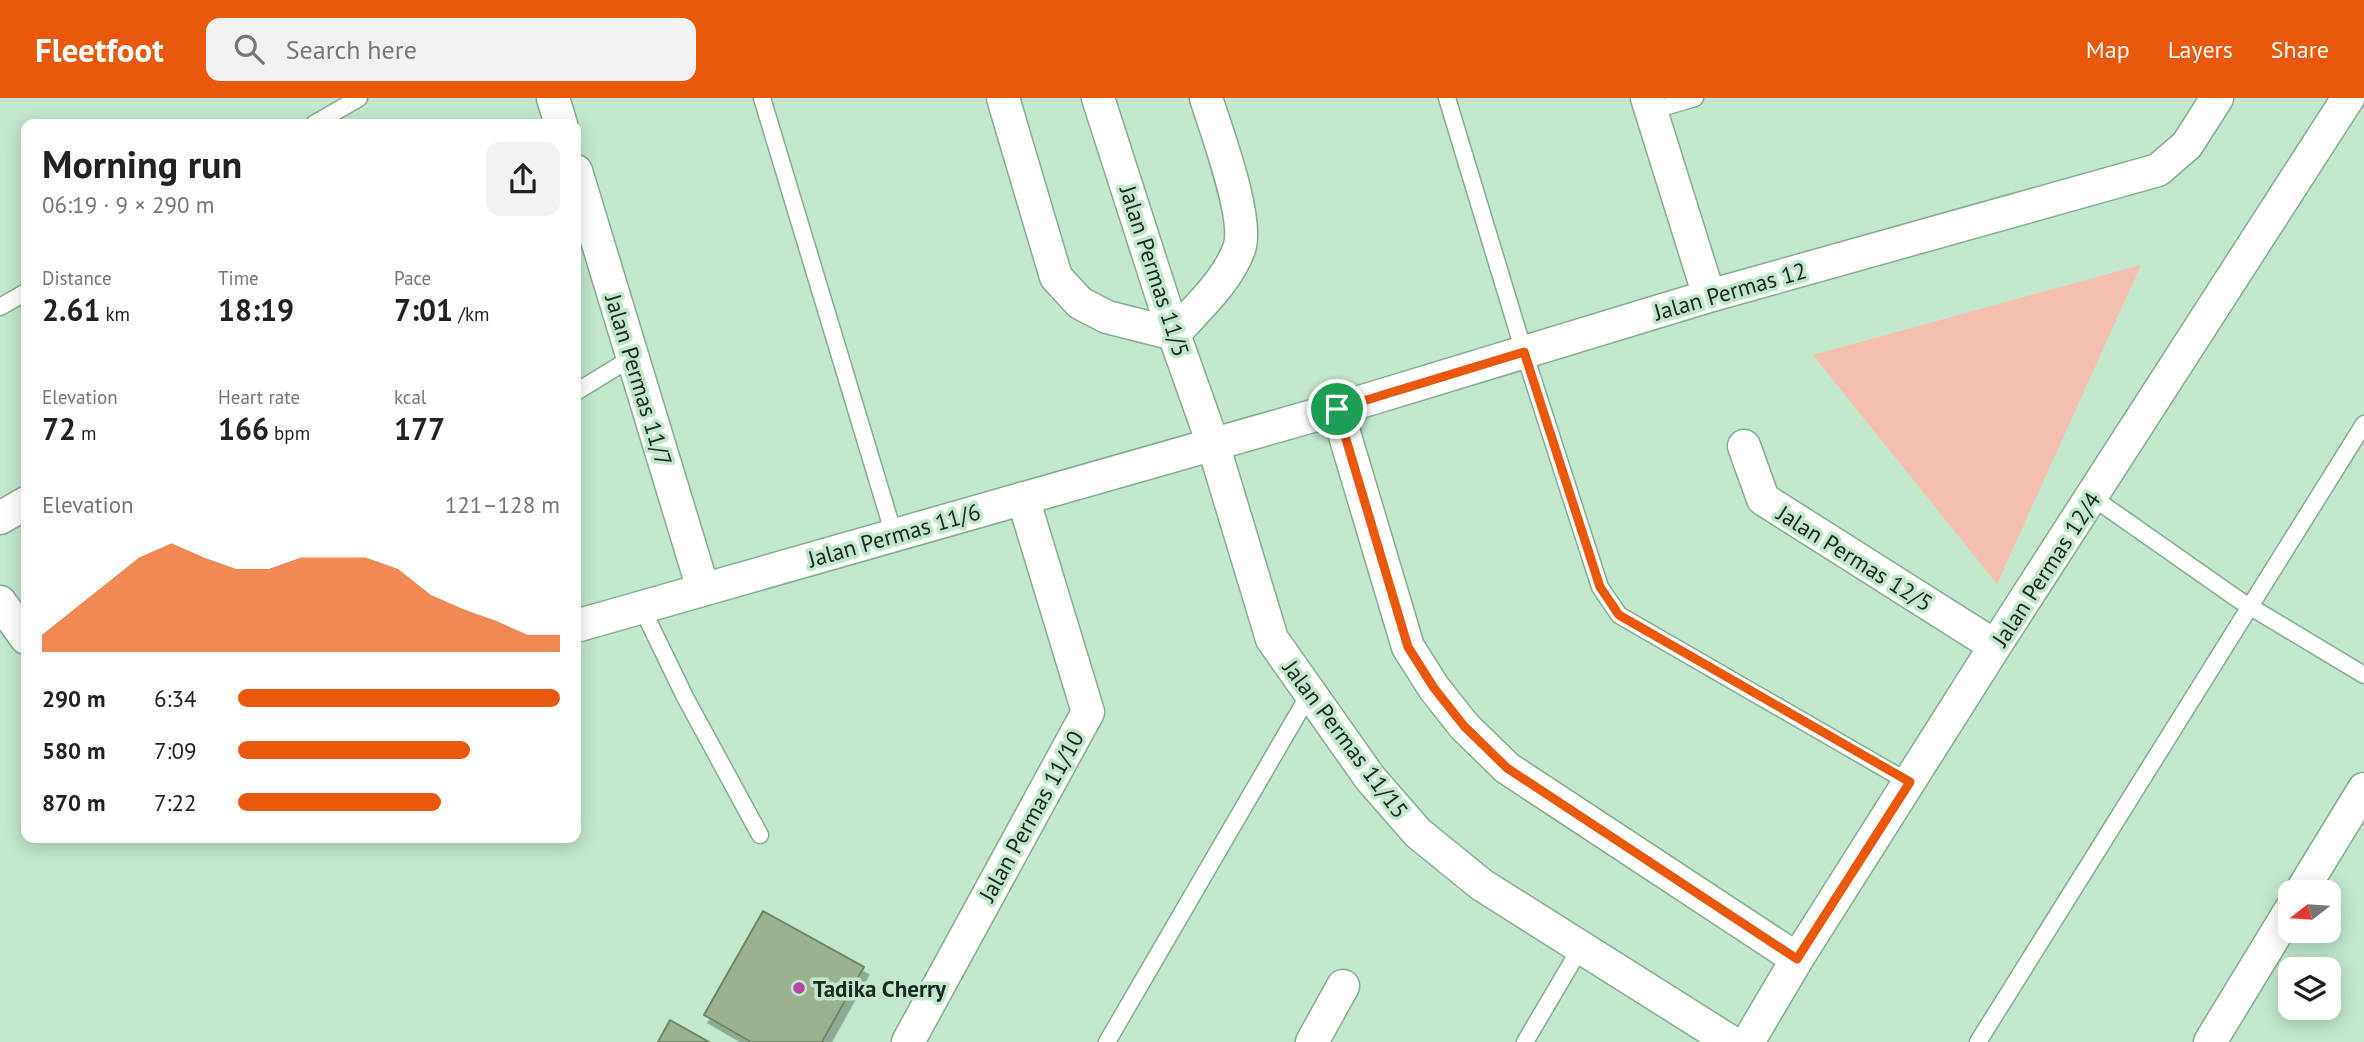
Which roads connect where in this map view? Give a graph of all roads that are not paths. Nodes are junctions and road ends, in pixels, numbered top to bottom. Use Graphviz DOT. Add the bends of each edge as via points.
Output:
graph roads {
  1 [pos="359,98"];
  2 [pos="553,98"];
  3 [pos="762,98"];
  4 [pos="1003,98"];
  5 [pos="1098,98"];
  6 [pos="1206,98"];
  7 [pos="1447,98"];
  8 [pos="1695,98"];
  9 [pos="2217,98"];
  10 [pos="2348,98"];
  11 [pos="1649,104"];
  12 [pos="323,119"];
  13 [pos="559,119"];
  14 [pos="581,191"];
  15 [pos="21,295"];
  16 [pos="1709,296"];
  17 [pos="0,307"];
  18 [pos="1174,334"];
  19 [pos="1524,352"];
  20 [pos="633,357"];
  21 [pos="581,389"];
  22 [pos="1337,409"];
  23 [pos="2364,424"];
  24 [pos="1213,444"];
  25 [pos="1745,446"];
  26 [pos="2092,497"];
  27 [pos="1023,498"];
  28 [pos="21,506"];
  29 [pos="0,518"];
  30 [pos="894,535"];
  31 [pos="703,589"];
  32 [pos="0,602"];
  33 [pos="641,606"];
  34 [pos="2250,607"];
  35 [pos="581,624"];
  36 [pos="21,631"];
  37 [pos="1995,646"];
  38 [pos="2364,675"];
  39 [pos="1310,693"];
  40 [pos="1910,782"];
  41 [pos="2364,789"];
  42 [pos="760,835"];
  43 [pos="2308,880"];
  44 [pos="2278,930"];
  45 [pos="1581,947"];
  46 [pos="1797,959"];
  47 [pos="1343,986"];
  48 [pos="908,1042"];
  49 [pos="1107,1042"];
  50 [pos="1312,1042"];
  51 [pos="1525,1042"];
  52 [pos="1731,1042"];
  53 [pos="1748,1042"];
  54 [pos="1978,1042"];
  55 [pos="2210,1042"];
  1 -- 12 [label="lane"];
  2 -- 13 [label="street"];
  3 -- 30 [label="lane"];
  4 -- 18 [label="street" via="1056,277 1080,303 1107,317"];
  5 -- 18 [label="street, Jalan Permas 11/5"];
  6 -- 18 [label="street" via="1240,208 1240,247 1223,279"];
  7 -- 19 [label="lane"];
  8 -- 11 [label="lane"];
  9 -- 16 [label="street, Jalan Permas 12" via="2187,145 2158,170"];
  10 -- 26 [label="street, Jalan Permas 12/4"];
  11 -- 16 [label="street"];
  14 -- 20 [label="street, Jalan Permas 11/7"];
  15 -- 17 [label="lane"];
  16 -- 19 [label="street, Jalan Permas 12"];
  18 -- 24 [label="street, Jalan Permas 11/5"];
  19 -- 22 [label="street, Jalan Permas 12"];
  19 -- 40 [label="lane" via="1600,587 1619,615"];
  20 -- 21 [label="lane"];
  20 -- 31 [label="street, Jalan Permas 11/7"];
  22 -- 24 [label="street, Jalan Permas 12"];
  22 -- 46 [label="street" via="1408,647 1464,726 1507,768"];
  23 -- 34 [label="lane"];
  24 -- 27 [label="street, Jalan Permas 11/6"];
  24 -- 39 [label="street, Jalan Permas 11/15" via="1272,639"];
  25 -- 37 [label="street, Jalan Permas 12/5" via="1763,499"];
  26 -- 34 [label="lane"];
  26 -- 37 [label="street, Jalan Permas 12/4"];
  27 -- 30 [label="street, Jalan Permas 11/6"];
  27 -- 48 [label="street, Jalan Permas 11/10" via="1088,712"];
  28 -- 29 [label="street"];
  30 -- 31 [label="street, Jalan Permas 11/6"];
  31 -- 33 [label="street, Jalan Permas 11/6"];
  32 -- 36 [label="street"];
  33 -- 35 [label="street, Jalan Permas 11/6"];
  33 -- 42 [label="lane"];
  34 -- 38 [label="lane"];
  34 -- 54 [label="lane"];
  37 -- 40 [label="street, Jalan Permas 12/4"];
  39 -- 45 [label="street, Jalan Permas 11/15" via="1370,778 1418,833 1482,885"];
  39 -- 49 [label="lane"];
  40 -- 46 [label="street, Jalan Permas 12/4"];
  41 -- 43 [label="street"];
  44 -- 55 [label="street"];
  45 -- 51 [label="lane"];
  45 -- 52 [label="street, Jalan Permas 11/15"];
  46 -- 53 [label="street, Jalan Permas 12/4"];
  47 -- 50 [label="street"];
}
